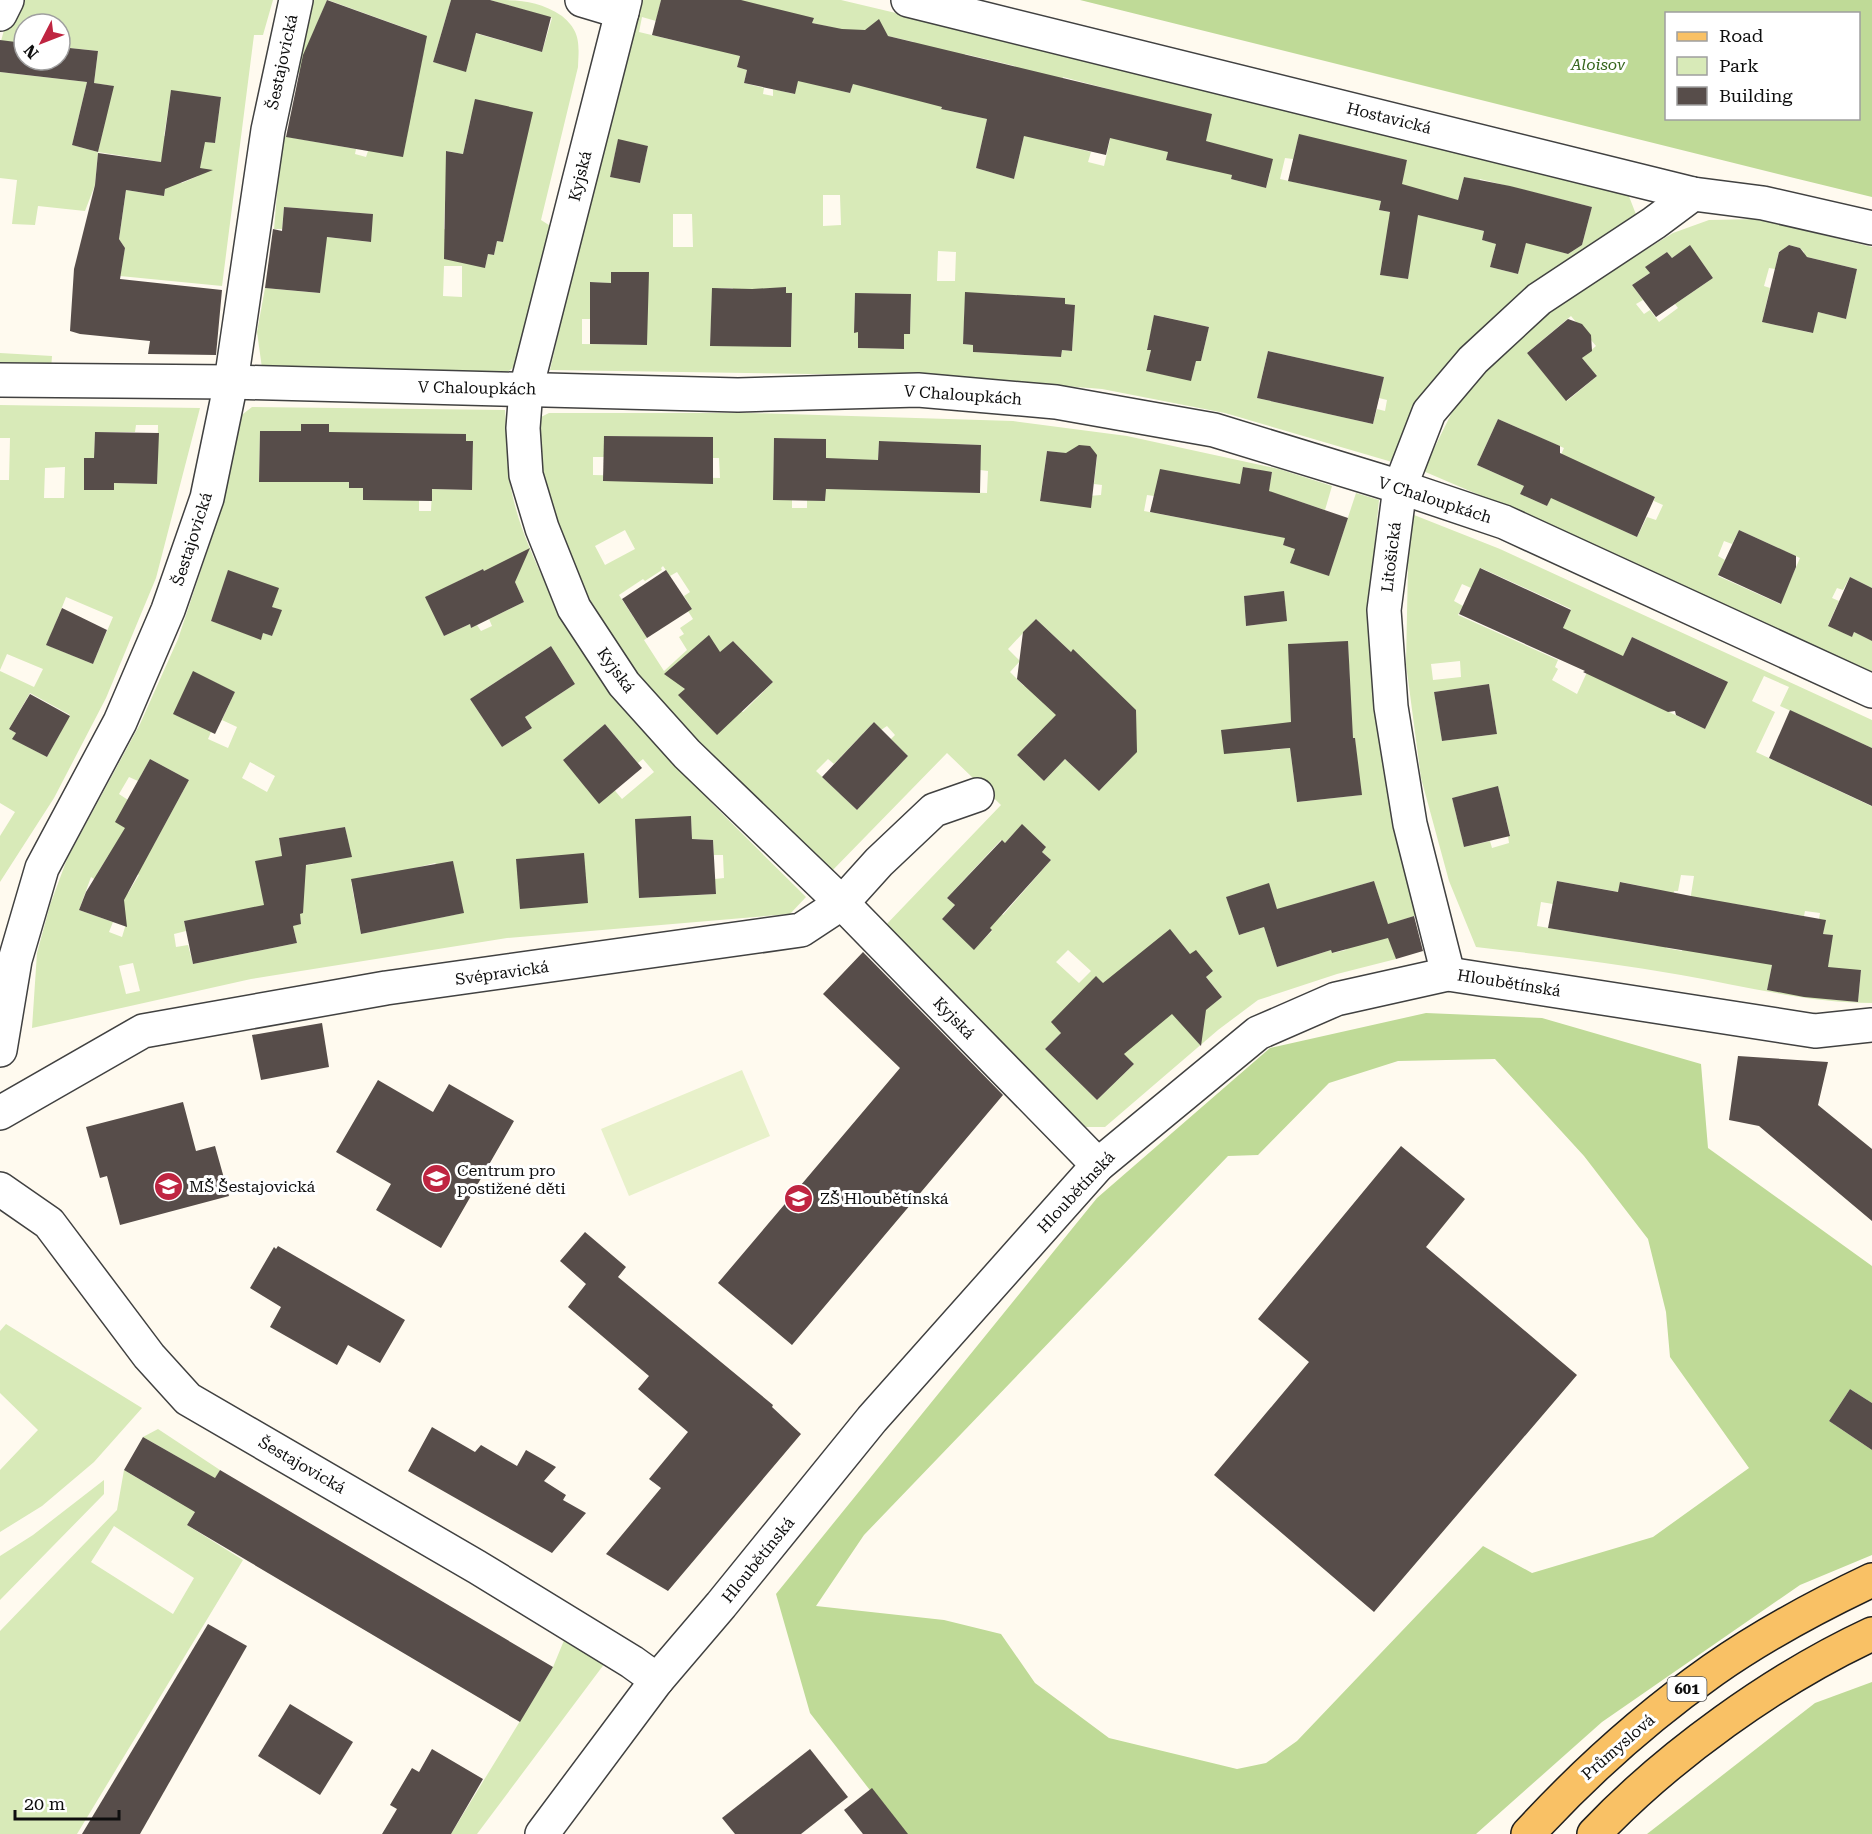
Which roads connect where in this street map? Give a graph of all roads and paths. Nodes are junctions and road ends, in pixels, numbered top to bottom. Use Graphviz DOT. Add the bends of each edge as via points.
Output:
graph roads {
  1 [pos="7,0"];
  2 [pos="296,0"];
  3 [pos="582,0"];
  4 [pos="908,0"];
  5 [pos="624,6"];
  6 [pos="0,14"];
  7 [pos="1693,194"];
  8 [pos="1872,228"];
  9 [pos="0,380"];
  10 [pos="231,382"];
  11 [pos="526,389"];
  12 [pos="1400,487"];
  13 [pos="1872,691"];
  14 [pos="977,795"];
  15 [pos="842,903"];
  16 [pos="1448,974"];
  17 [pos="1872,1025"];
  18 [pos="0,1050"];
  19 [pos="0,1113"];
  20 [pos="1098,1164"];
  21 [pos="0,1189"];
  22 [pos="1872,1580"];
  23 [pos="1872,1634"];
  24 [pos="657,1680"];
  25 [pos="542,1834"];
  26 [pos="1527,1834"];
  27 [pos="1594,1834"];
  1 -- 6 [label="street"];
  2 -- 10 [label="street, Šestajovická" via="268,130"];
  3 -- 5 [label="street"];
  4 -- 7 [label="street, Hostavická"];
  5 -- 11 [label="street, Kyjská"];
  7 -- 8 [label="street, Hostavická" via="1763,203"];
  7 -- 12 [label="street, Litošická" via="1539,299 1473,360 1429,412"];
  9 -- 10 [label="street, V Chaloupkách"];
  10 -- 11 [label="street, V Chaloupkách"];
  10 -- 18 [label="street, Šestajovická" via="207,498 168,610 120,722 42,868 15,960"];
  11 -- 12 [label="street, V Chaloupkách" via="738,395 918,390 1056,402 1214,430"];
  11 -- 15 [label="street, Kyjská" via="526,475 574,608 624,684 679,745"];
  12 -- 13 [label="street, V Chaloupkách" via="1504,522"];
  12 -- 16 [label="street, Litošická" via="1384,610 1391,707 1410,824"];
  14 -- 15 [label="street, Svépravická" via="934,810"];
  15 -- 19 [label="street, Svépravická" via="801,930 386,988 143,1031"];
  15 -- 20 [label="street, Kyjská"];
  16 -- 17 [label="street, Hloubětínská" via="1815,1031"];
  16 -- 20 [label="street, Hloubětínská" via="1335,999 1258,1033"];
  20 -- 24 [label="street, Hloubětínská" via="872,1419"];
  21 -- 24 [label="street, Šestajovická" via="49,1223 149,1356 188,1399 477,1567"];
  22 -- 26 [label="main road, Průmyslová / 601" via="1788,1623 1705,1676 1610,1751"];
  23 -- 27 [label="main road" via="1782,1684 1708,1735"];
  24 -- 25 [label="street, Hloubětínská"];
}
